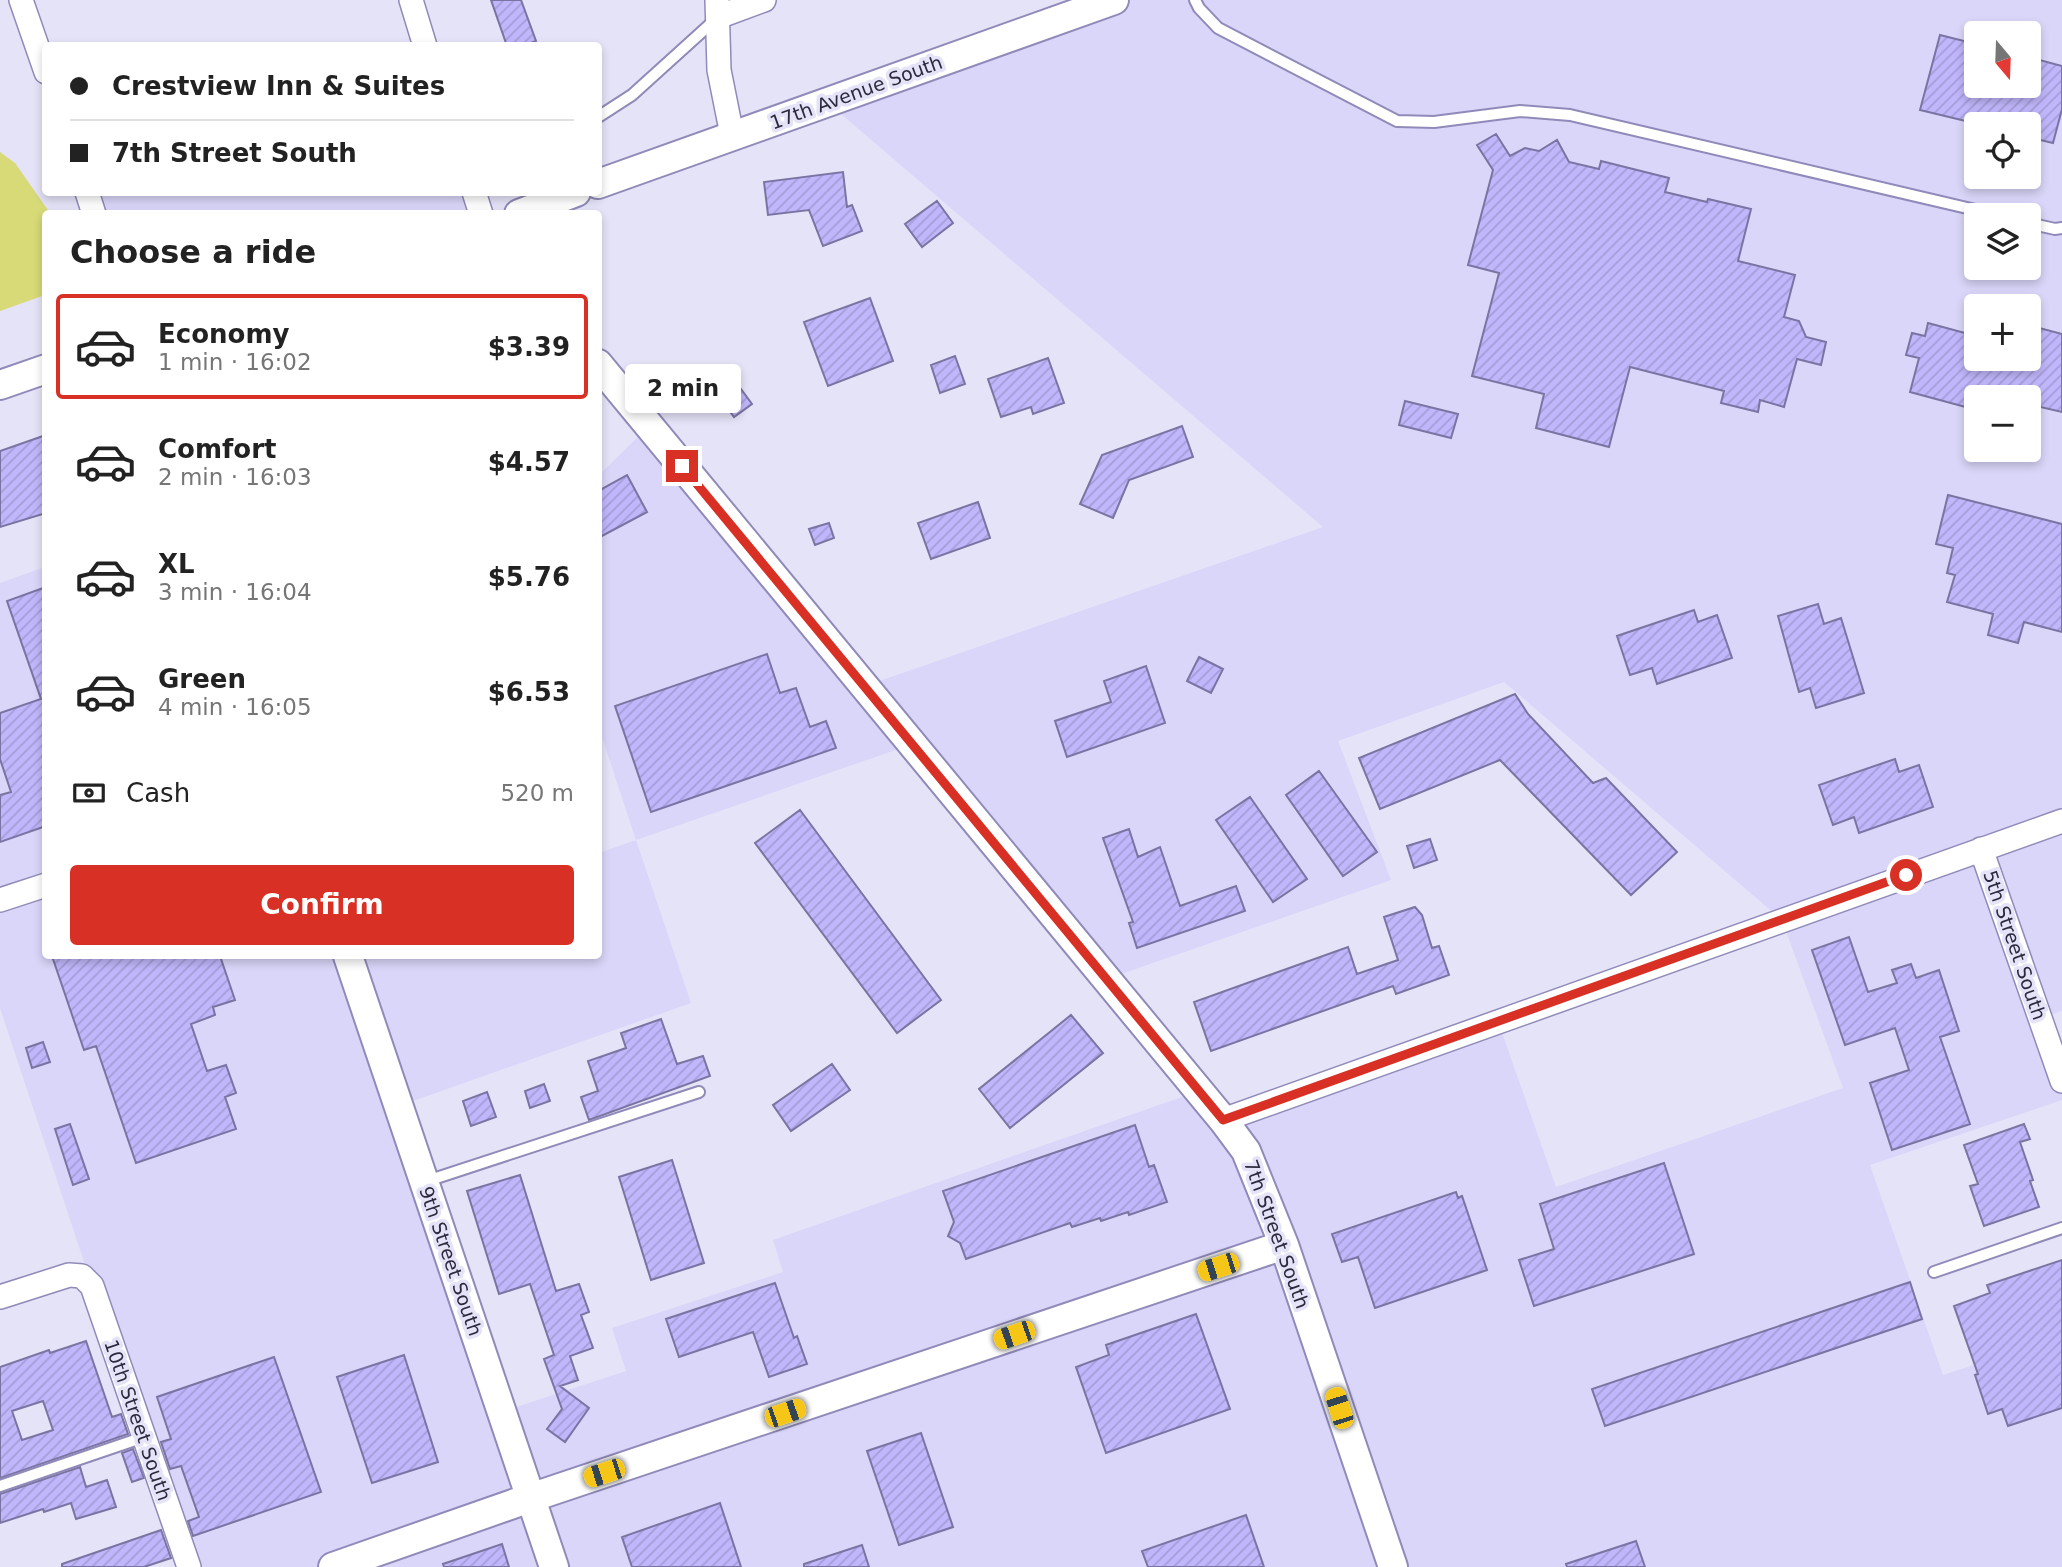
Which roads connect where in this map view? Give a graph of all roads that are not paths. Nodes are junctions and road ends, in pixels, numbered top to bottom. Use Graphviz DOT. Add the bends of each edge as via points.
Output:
graph roads {
  1 [pos="21,0"];
  2 [pos="411,0"];
  3 [pos="764,0"];
  4 [pos="1114,0"];
  5 [pos="1195,0"];
  6 [pos="717,8"];
  7 [pos="424,42"];
  8 [pos="42,60"];
  9 [pos="602,114"];
  10 [pos="732,135"];
  11 [pos="602,183"];
  12 [pos="566,196"];
  13 [pos="1964,207"];
  14 [pos="529,210"];
  15 [pos="2041,226"];
  16 [pos="2062,228"];
  17 [pos="602,369"];
  18 [pos="42,370"];
  19 [pos="0,385"];
  20 [pos="2062,821"];
  21 [pos="1981,849"];
  22 [pos="42,886"];
  23 [pos="0,900"];
  24 [pos="349,959"];
  25 [pos="2062,1081"];
  26 [pos="699,1092"];
  27 [pos="1223,1120"];
  28 [pos="424,1182"];
  29 [pos="2062,1228"];
  30 [pos="1283,1245"];
  31 [pos="1934,1272"];
  32 [pos="0,1297"];
  33 [pos="144,1437"];
  34 [pos="0,1486"];
  35 [pos="530,1498"];
  36 [pos="190,1567"];
  37 [pos="333,1567"];
  38 [pos="554,1567"];
  39 [pos="1393,1567"];
  1 -- 8 [label="street"];
  2 -- 7 [label="street"];
  3 -- 6 [label="street"];
  4 -- 10 [label="street, 17th Avenue South"];
  5 -- 13 [label="lane" via="1218,28 1397,121 1434,122 1520,111 1570,115"];
  6 -- 9 [label="lane" via="632,95"];
  6 -- 10 [label="street" via="719,71"];
  10 -- 11 [label="street, 17th Avenue South"];
  12 -- 14 [label="street"];
  15 -- 16 [label="lane"];
  17 -- 27 [label="street, 7th Street South"];
  18 -- 19 [label="street"];
  20 -- 21 [label="street"];
  21 -- 25 [label="street, 5th Street South"];
  21 -- 27 [label="street"];
  22 -- 23 [label="street"];
  24 -- 28 [label="street, 9th Street South"];
  26 -- 28 [label="lane"];
  27 -- 30 [label="street, 7th Street South" via="1246,1151"];
  28 -- 35 [label="street, 9th Street South"];
  29 -- 31 [label="lane"];
  30 -- 35 [label="street"];
  30 -- 39 [label="street, 7th Street South"];
  32 -- 33 [label="street, 10th Street South" via="69,1275 82,1276 92,1286"];
  33 -- 34 [label="lane"];
  33 -- 36 [label="street, 10th Street South"];
  35 -- 37 [label="street"];
  35 -- 38 [label="street, 9th Street South"];
}
